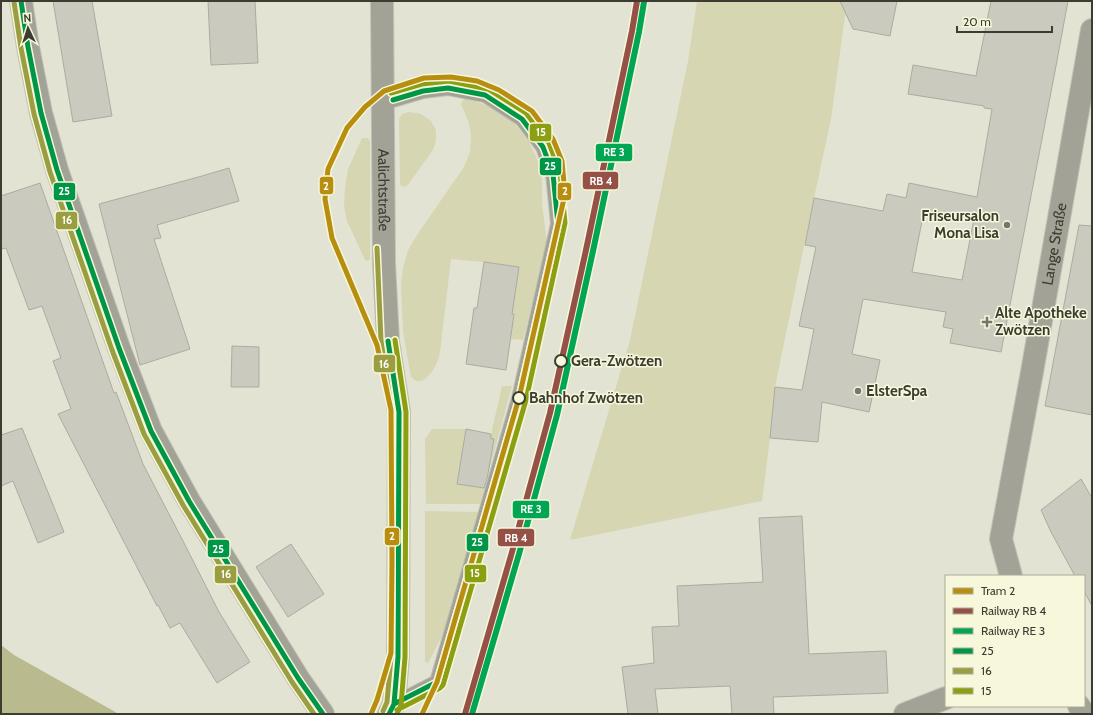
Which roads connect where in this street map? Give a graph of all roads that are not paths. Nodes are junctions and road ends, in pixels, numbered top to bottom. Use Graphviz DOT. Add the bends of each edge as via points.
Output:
graph roads {
  1 [pos="21,1"];
  2 [pos="382,1"];
  3 [pos="1092,30"];
  4 [pos="393,100"];
  5 [pos="1011,575"];
  6 [pos="945,698"];
  7 [pos="391,709"];
  8 [pos="323,714"];
  9 [pos="905,714"];
  1 -- 8 [label="street" via="35,84 53,157 151,431 190,501 298,678"];
  2 -- 7 [label="street, Aalichtstraße" via="384,270 388,341 399,412 398,657"];
  3 -- 5 [label="street, Lange Straße" via="1001,539"];
  4 -- 7 [label="lane" via="423,91 448,88 485,95 522,119 543,147 553,174 558,224 519,398 437,682"];
  6 -- 9 [label="street"];
}
